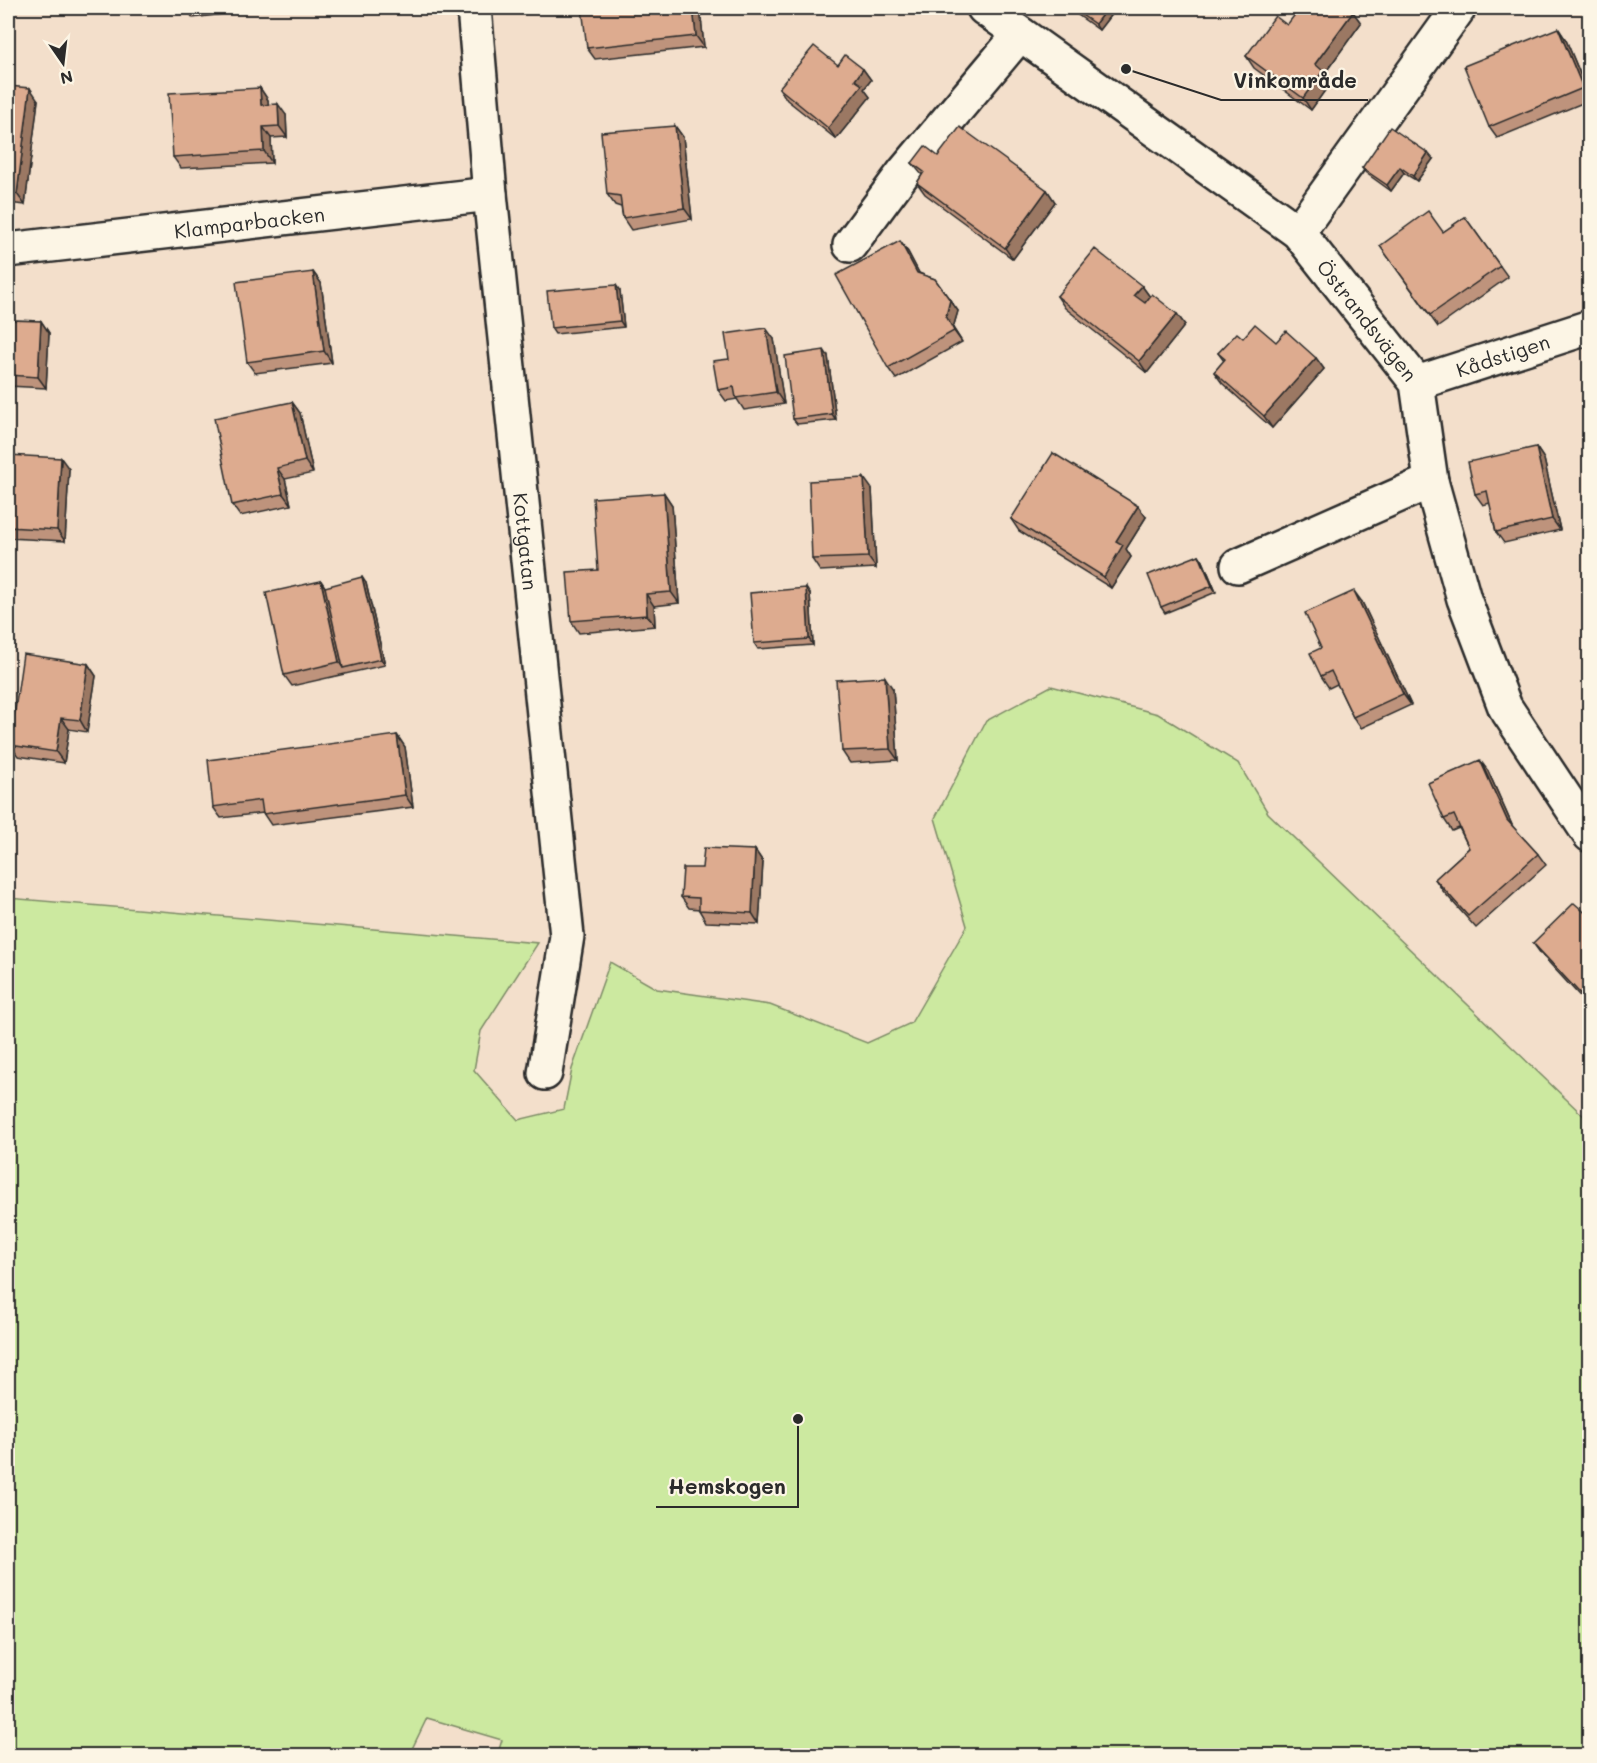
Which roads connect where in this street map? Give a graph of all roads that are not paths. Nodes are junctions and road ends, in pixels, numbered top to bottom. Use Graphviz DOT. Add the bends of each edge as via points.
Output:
graph roads {
  1 [pos="474,8"];
  2 [pos="984,8"];
  3 [pos="1459,8"];
  4 [pos="1020,34"];
  5 [pos="490,194"];
  6 [pos="1298,232"];
  7 [pos="850,245"];
  8 [pos="8,250"];
  9 [pos="1590,327"];
  10 [pos="1417,383"];
  11 [pos="1431,481"];
  12 [pos="1238,566"];
  13 [pos="1590,835"];
  14 [pos="545,1073"];
  1 -- 5 [label="street, Kottgatan"];
  2 -- 4 [label="street, Östrandsvägen"];
  3 -- 6 [label="street"];
  4 -- 6 [label="street, Östrandsvägen"];
  4 -- 7 [label="street" via="904,172"];
  5 -- 8 [label="street, Klamparbacken"];
  5 -- 14 [label="street, Kottgatan" via="567,936"];
  6 -- 10 [label="street, Östrandsvägen"];
  9 -- 10 [label="street, Kådstigen"];
  10 -- 11 [label="street, Östrandsvägen"];
  11 -- 12 [label="street"];
  11 -- 13 [label="street, Östrandsvägen" via="1464,599 1505,707"];
}
